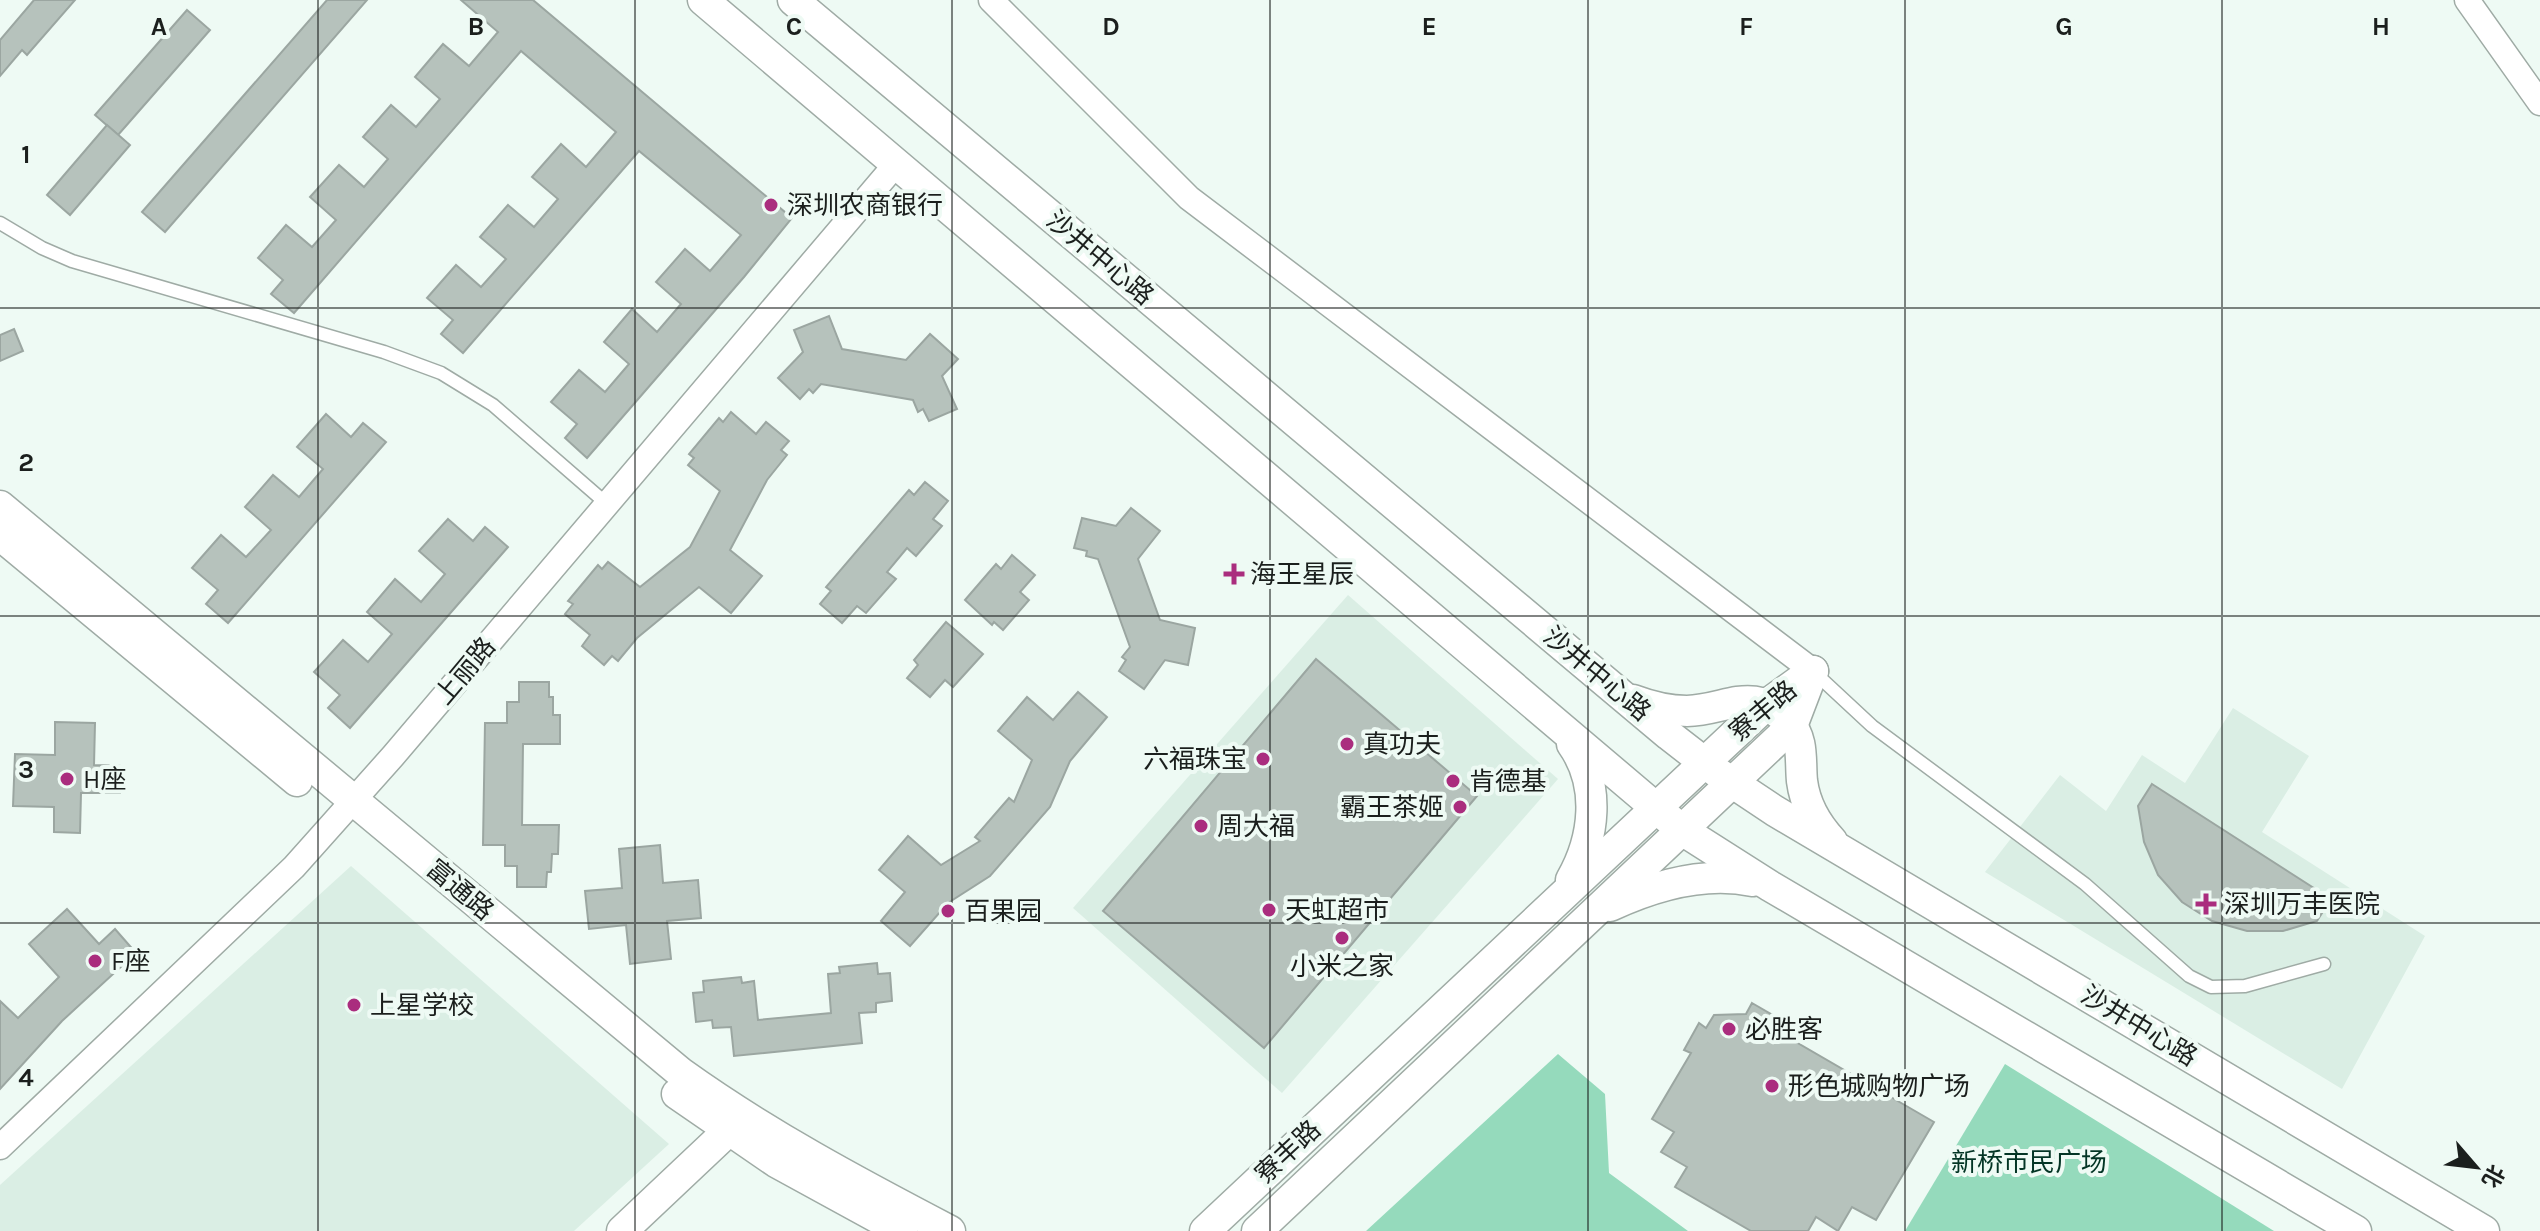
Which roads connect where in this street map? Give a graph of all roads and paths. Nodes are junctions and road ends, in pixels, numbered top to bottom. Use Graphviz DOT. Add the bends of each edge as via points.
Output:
graph roads {
  1 [pos="703,0"];
  2 [pos="793,0"];
  3 [pos="991,0"];
  4 [pos="2467,0"];
  5 [pos="2540,103"];
  6 [pos="896,164"];
  7 [pos="0,223"];
  8 [pos="607,504"];
  9 [pos="0,506"];
  10 [pos="0,535"];
  11 [pos="1813,671"];
  12 [pos="1623,696"];
  13 [pos="1766,705"];
  14 [pos="1792,726"];
  15 [pos="1564,732"];
  16 [pos="1704,762"];
  17 [pos="1733,783"];
  18 [pos="347,808"];
  19 [pos="1655,808"];
  20 [pos="1682,830"];
  21 [pos="1839,848"];
  22 [pos="1770,886"];
  23 [pos="1559,899"];
  24 [pos="1587,920"];
  25 [pos="2324,964"];
  26 [pos="728,1131"];
  27 [pos="0,1147"];
  28 [pos="622,1231"];
  29 [pos="902,1231"];
  30 [pos="950,1231"];
  31 [pos="1205,1231"];
  32 [pos="1257,1231"];
  33 [pos="2356,1231"];
  34 [pos="2484,1231"];
  1 -- 6 [label="street"];
  2 -- 12 [label="street, 沙井中心路"];
  3 -- 11 [label="street" via="1189,198"];
  4 -- 5 [label="street"];
  6 -- 8 [label="street, 上丽路"];
  6 -- 15 [label="street"];
  7 -- 8 [label="lane" via="72,261 441,373 493,405"];
  8 -- 18 [label="street, 上丽路"];
  9 -- 18 [label="street, 富通路"];
  10 -- 18 [label="street, 富通路"];
  11 -- 13 [label="street, 寮丰路"];
  11 -- 14 [label="street, 寮丰路"];
  11 -- 25 [label="lane" via="1872,726 2085,884 2189,976 2211,987 2245,986"];
  12 -- 13 [label="street" via="1687,711 1735,700"];
  12 -- 16 [label="street, 沙井中心路"];
  13 -- 14 [label="street"];
  13 -- 16 [label="street, 寮丰路"];
  14 -- 17 [label="street, 寮丰路"];
  14 -- 21 [label="street" via="1801,747 1806,798 1819,826"];
  15 -- 19 [label="street"];
  15 -- 23 [label="street" via="1585,766 1592,814 1582,859"];
  16 -- 17 [label="street, 沙井中心路"];
  16 -- 19 [label="street, 寮丰路"];
  17 -- 20 [label="street, 寮丰路"];
  17 -- 21 [label="street, 沙井中心路"];
  18 -- 26 [label="street, 富通路" via="669,1089"];
  18 -- 27 [label="street, 上丽路" via="294,867"];
  18 -- 30 [label="street, 富通路" via="690,1080 815,1158"];
  19 -- 20 [label="street"];
  19 -- 23 [label="street, 寮丰路"];
  20 -- 22 [label="street"];
  20 -- 24 [label="street, 寮丰路"];
  21 -- 34 [label="street, 沙井中心路"];
  22 -- 24 [label="street" via="1720,877 1681,882 1612,905"];
  22 -- 33 [label="street"];
  23 -- 31 [label="street, 寮丰路"];
  24 -- 32 [label="street, 寮丰路"];
  26 -- 28 [label="street"];
  26 -- 29 [label="street, 富通路"];
}
